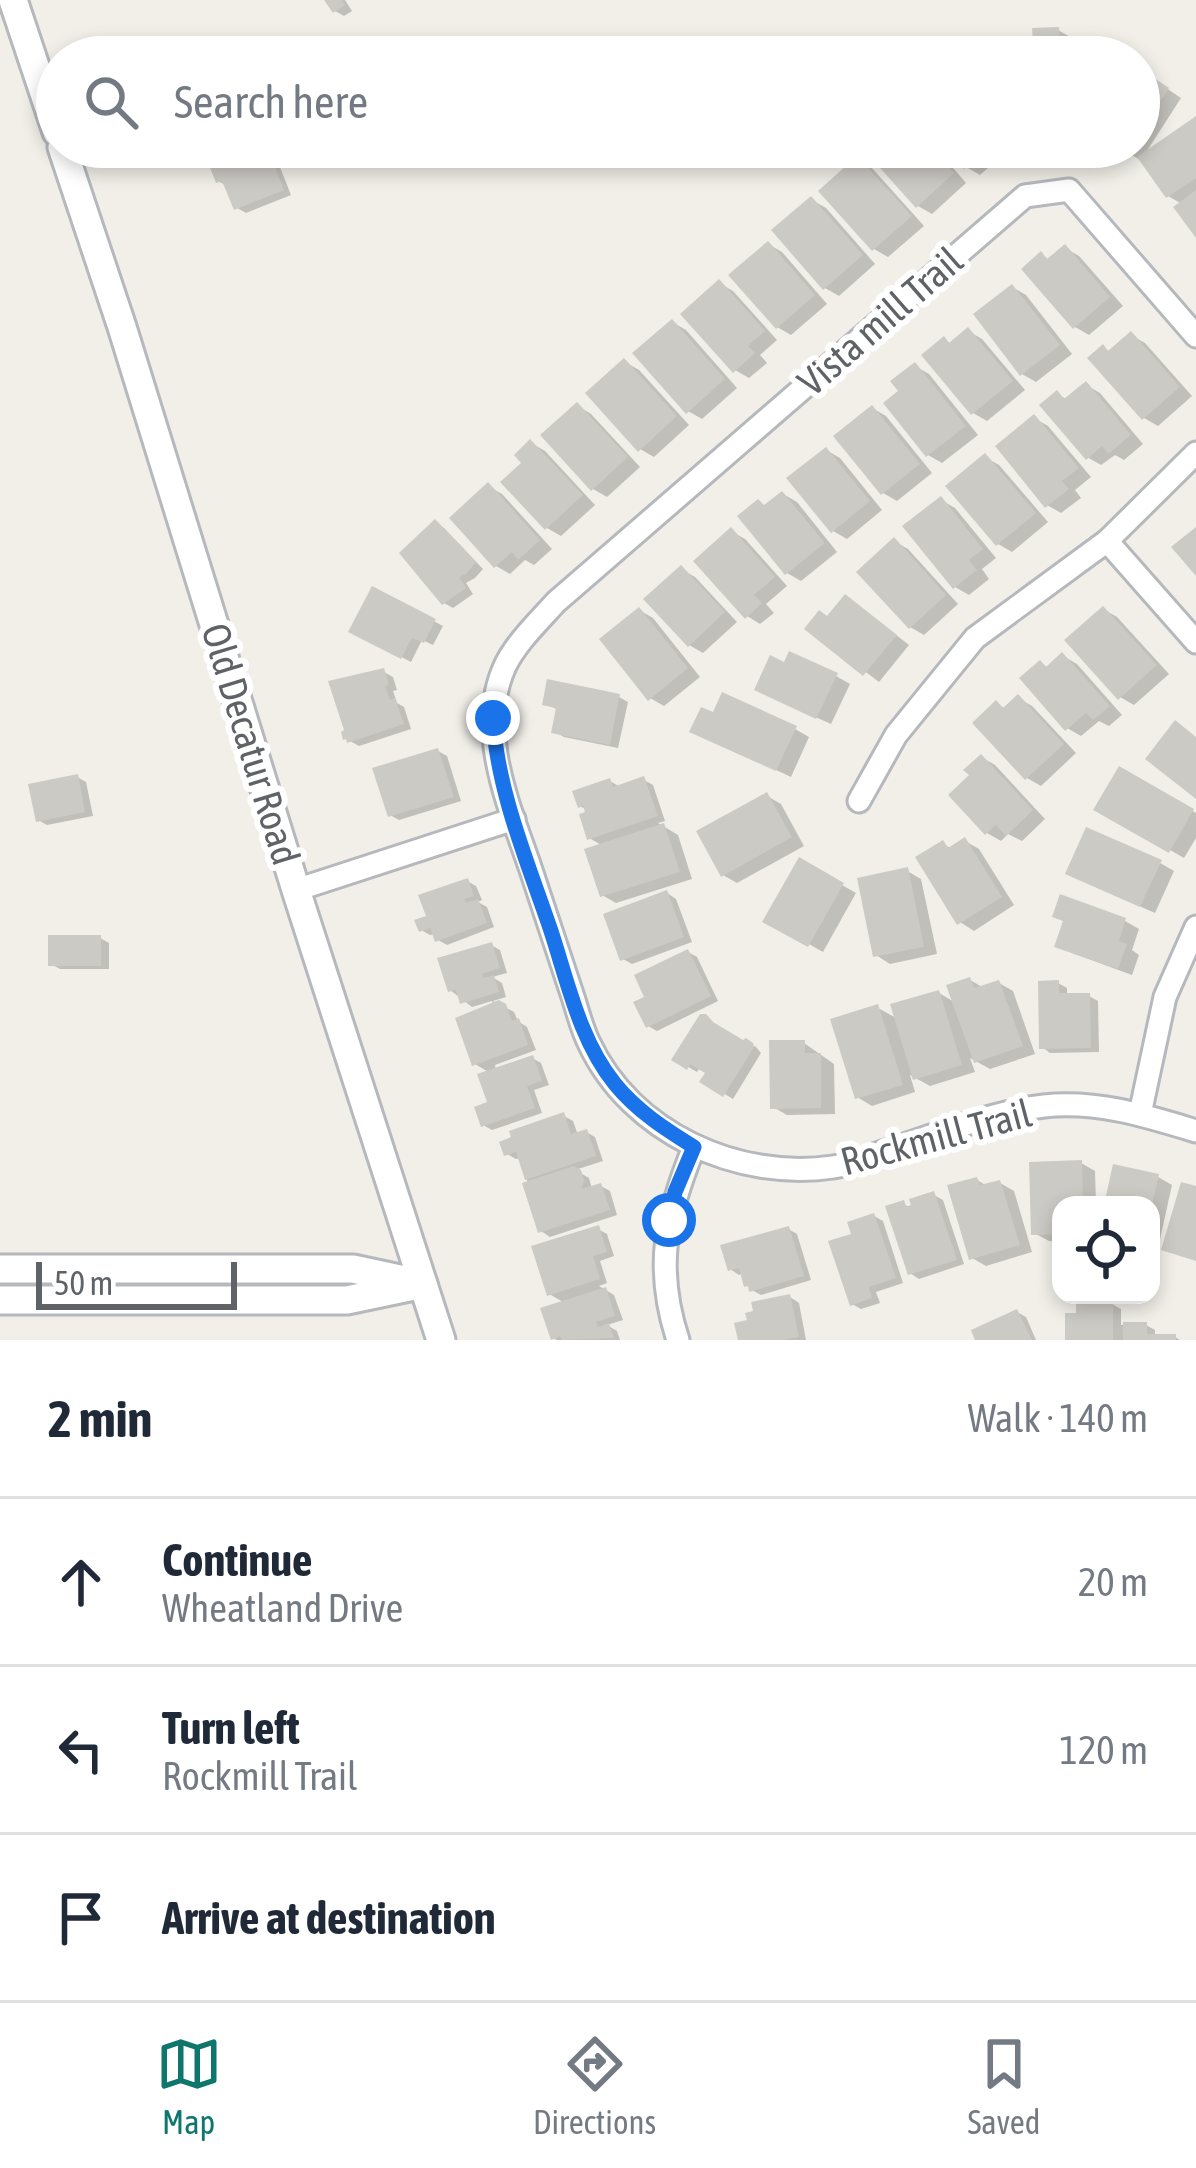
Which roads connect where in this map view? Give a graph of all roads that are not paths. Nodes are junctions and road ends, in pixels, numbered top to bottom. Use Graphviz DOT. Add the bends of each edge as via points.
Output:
graph roads {
  1 [pos="13,0"];
  2 [pos="36,69"];
  3 [pos="69,168"];
  4 [pos="1196,336"];
  5 [pos="1196,453"];
  6 [pos="1107,541"];
  7 [pos="1196,642"];
  8 [pos="497,686"];
  9 [pos="859,801"];
  10 [pos="514,819"];
  11 [pos="296,890"];
  12 [pos="1196,927"];
  13 [pos="1140,1114"];
  14 [pos="1196,1131"];
  15 [pos="694,1147"];
  16 [pos="0,1269"];
  17 [pos="423,1284"];
  18 [pos="0,1300"];
  19 [pos="441,1340"];
  20 [pos="678,1340"];
  1 -- 2 [label="street"];
  3 -- 11 [label="street, Old Decatur Road"];
  4 -- 8 [label="street, Vista mill Trail" via="1069,190 1025,196 556,602 506,662"];
  5 -- 6 [label="street"];
  6 -- 7 [label="street"];
  6 -- 9 [label="street" via="975,638 896,735"];
  8 -- 10 [label="street, Rockmill Trail" via="494,742"];
  10 -- 11 [label="street"];
  10 -- 15 [label="street, Rockmill Trail" via="589,1044 644,1114"];
  11 -- 17 [label="street, Old Decatur Road"];
  12 -- 13 [label="street" via="1165,997"];
  13 -- 14 [label="street, Rockmill Trail"];
  13 -- 15 [label="street, Rockmill Trail" via="1044,1106 835,1167 735,1161"];
  15 -- 20 [label="street" via="663,1251"];
  16 -- 17 [label="street" via="353,1269"];
  17 -- 18 [label="street" via="346,1300"];
  17 -- 19 [label="street, Old Decatur Road"];
}
